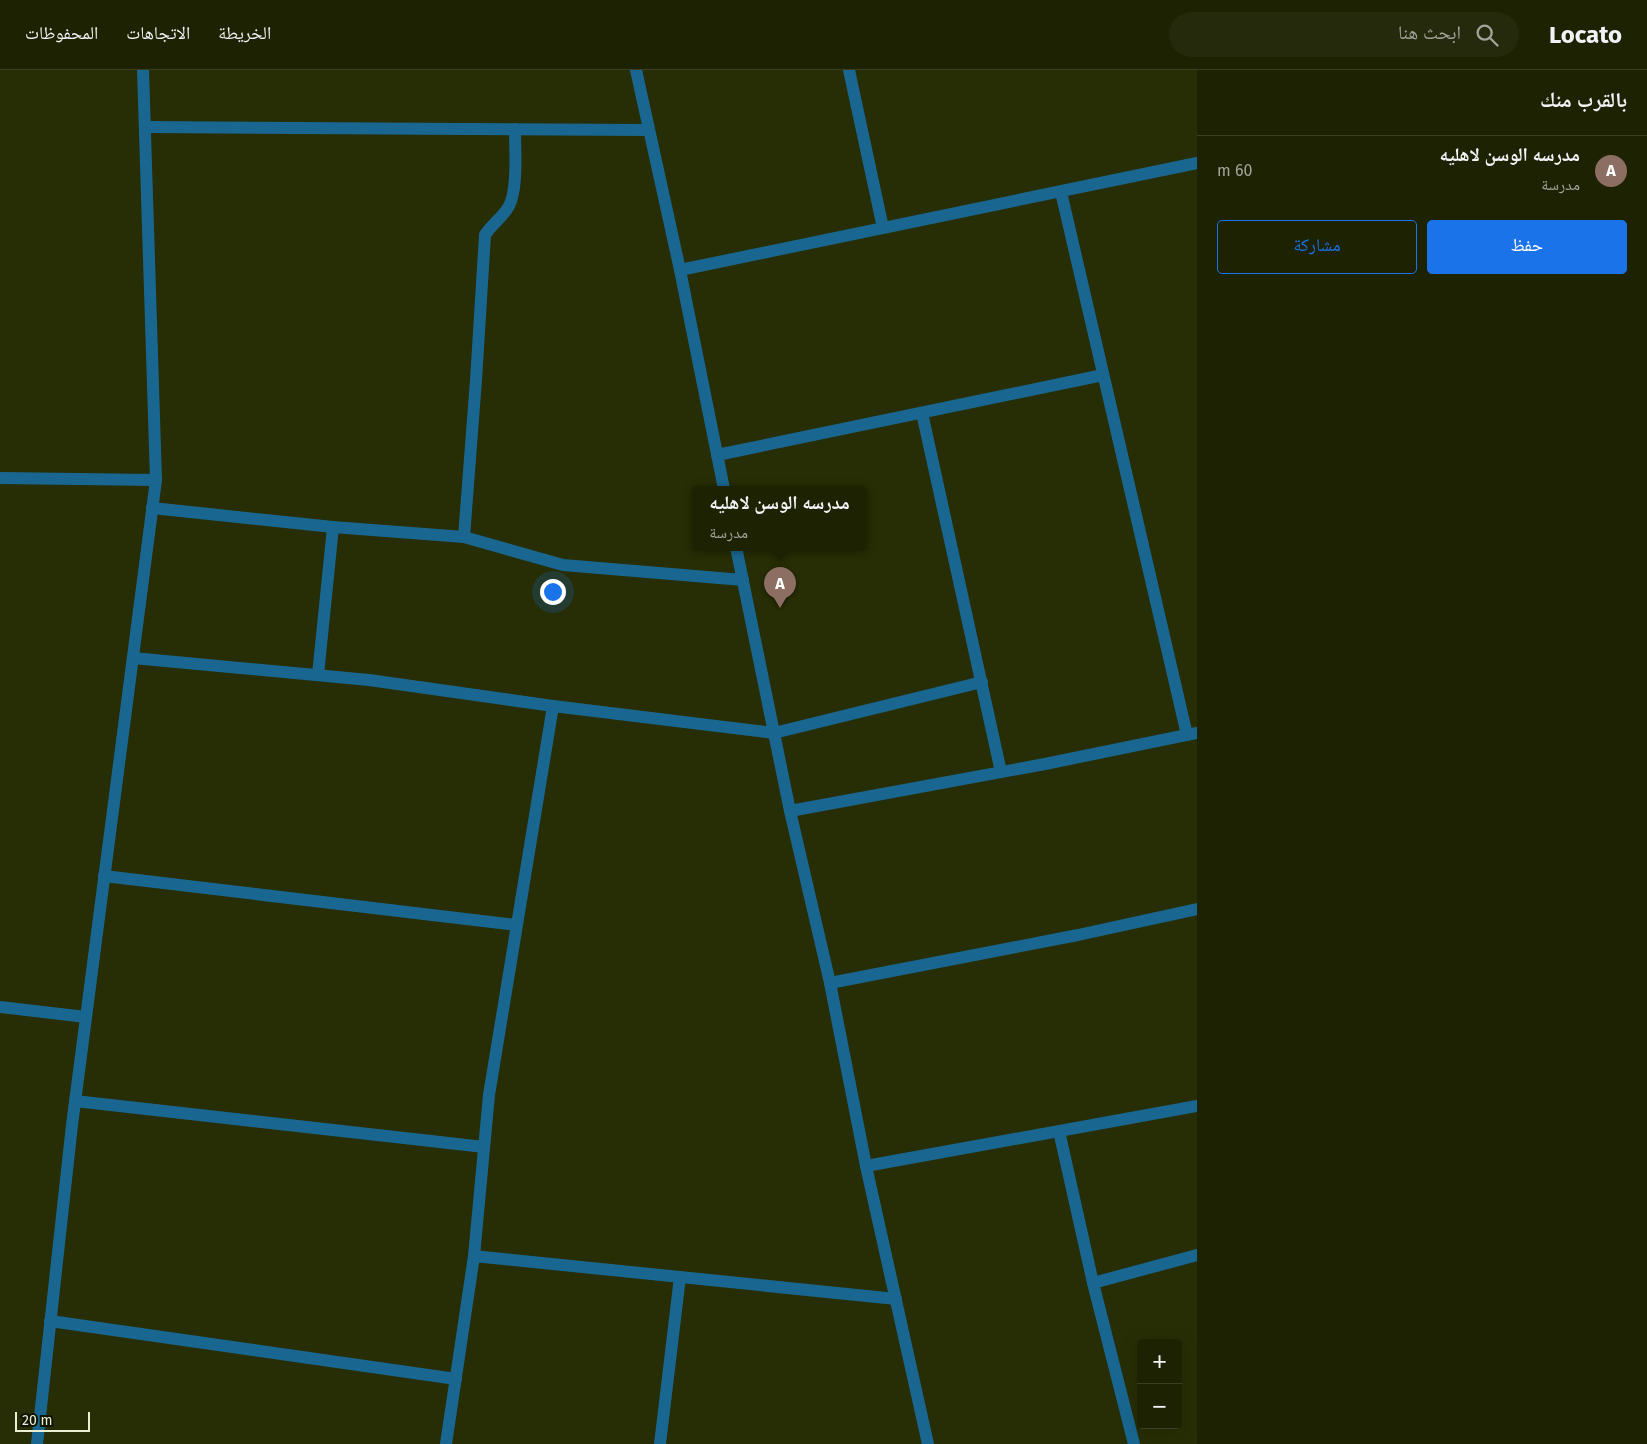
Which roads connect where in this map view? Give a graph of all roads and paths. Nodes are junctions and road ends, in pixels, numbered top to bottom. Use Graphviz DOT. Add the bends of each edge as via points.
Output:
graph roads {
  1 [pos="143,70"];
  2 [pos="636,70"];
  3 [pos="850,70"];
  4 [pos="145,127"];
  5 [pos="515,129"];
  6 [pos="649,130"];
  7 [pos="1197,163"];
  8 [pos="1061,192"];
  9 [pos="883,228"];
  10 [pos="680,270"];
  11 [pos="1104,375"];
  12 [pos="922,413"];
  13 [pos="717,455"];
  14 [pos="0,478"];
  15 [pos="156,480"];
  16 [pos="723,486"];
  17 [pos="152,508"];
  18 [pos="333,527"];
  19 [pos="464,536"];
  20 [pos="737,551"];
  21 [pos="743,580"];
  22 [pos="133,658"];
  23 [pos="318,675"];
  24 [pos="982,682"];
  25 [pos="552,706"];
  26 [pos="774,733"];
  27 [pos="1192,734"];
  28 [pos="1001,772"];
  29 [pos="790,811"];
  30 [pos="104,876"];
  31 [pos="1197,909"];
  32 [pos="516,925"];
  33 [pos="830,983"];
  34 [pos="0,1006"];
  35 [pos="86,1017"];
  36 [pos="75,1101"];
  37 [pos="1197,1106"];
  38 [pos="1059,1131"];
  39 [pos="484,1148"];
  40 [pos="866,1166"];
  41 [pos="1197,1255"];
  42 [pos="474,1256"];
  43 [pos="680,1277"];
  44 [pos="1094,1283"];
  45 [pos="896,1300"];
  46 [pos="50,1321"];
  47 [pos="456,1379"];
  48 [pos="37,1444"];
  49 [pos="446,1444"];
  50 [pos="660,1444"];
  51 [pos="928,1444"];
  52 [pos="1134,1444"];
  1 -- 4 [label="street"];
  2 -- 6 [label="street"];
  3 -- 9 [label="street"];
  4 -- 5 [label="street"];
  4 -- 15 [label="street"];
  5 -- 6 [label="street"];
  5 -- 19 [label="street" via="511,204 485,235"];
  6 -- 10 [label="street"];
  7 -- 8 [label="street"];
  8 -- 9 [label="street"];
  8 -- 11 [label="street"];
  9 -- 10 [label="street"];
  10 -- 13 [label="street"];
  11 -- 12 [label="street"];
  11 -- 27 [label="street"];
  12 -- 13 [label="street"];
  12 -- 24 [label="street"];
  13 -- 16 [label="street"];
  14 -- 15 [label="street"];
  15 -- 17 [label="street"];
  17 -- 18 [label="street"];
  17 -- 22 [label="street"];
  18 -- 19 [label="street"];
  18 -- 23 [label="street"];
  19 -- 21 [label="street" via="563,565"];
  20 -- 21 [label="street"];
  21 -- 26 [label="street"];
  22 -- 23 [label="street"];
  22 -- 30 [label="street"];
  23 -- 25 [label="street"];
  24 -- 26 [label="street"];
  24 -- 28 [label="street"];
  25 -- 26 [label="street"];
  25 -- 32 [label="street"];
  26 -- 29 [label="street"];
  27 -- 28 [label="street"];
  28 -- 29 [label="street"];
  29 -- 33 [label="street"];
  30 -- 32 [label="street"];
  30 -- 35 [label="street"];
  31 -- 33 [label="street"];
  32 -- 39 [label="street"];
  33 -- 40 [label="street"];
  34 -- 35 [label="street"];
  35 -- 36 [label="street"];
  36 -- 39 [label="street"];
  36 -- 46 [label="street"];
  37 -- 38 [label="street"];
  38 -- 40 [label="street"];
  38 -- 44 [label="street"];
  39 -- 42 [label="street"];
  40 -- 45 [label="street"];
  41 -- 44 [label="street"];
  42 -- 43 [label="street"];
  42 -- 47 [label="street"];
  43 -- 45 [label="street"];
  43 -- 50 [label="street"];
  44 -- 52 [label="street"];
  45 -- 51 [label="street"];
  46 -- 47 [label="street"];
  46 -- 48 [label="street"];
  47 -- 49 [label="street"];
}
